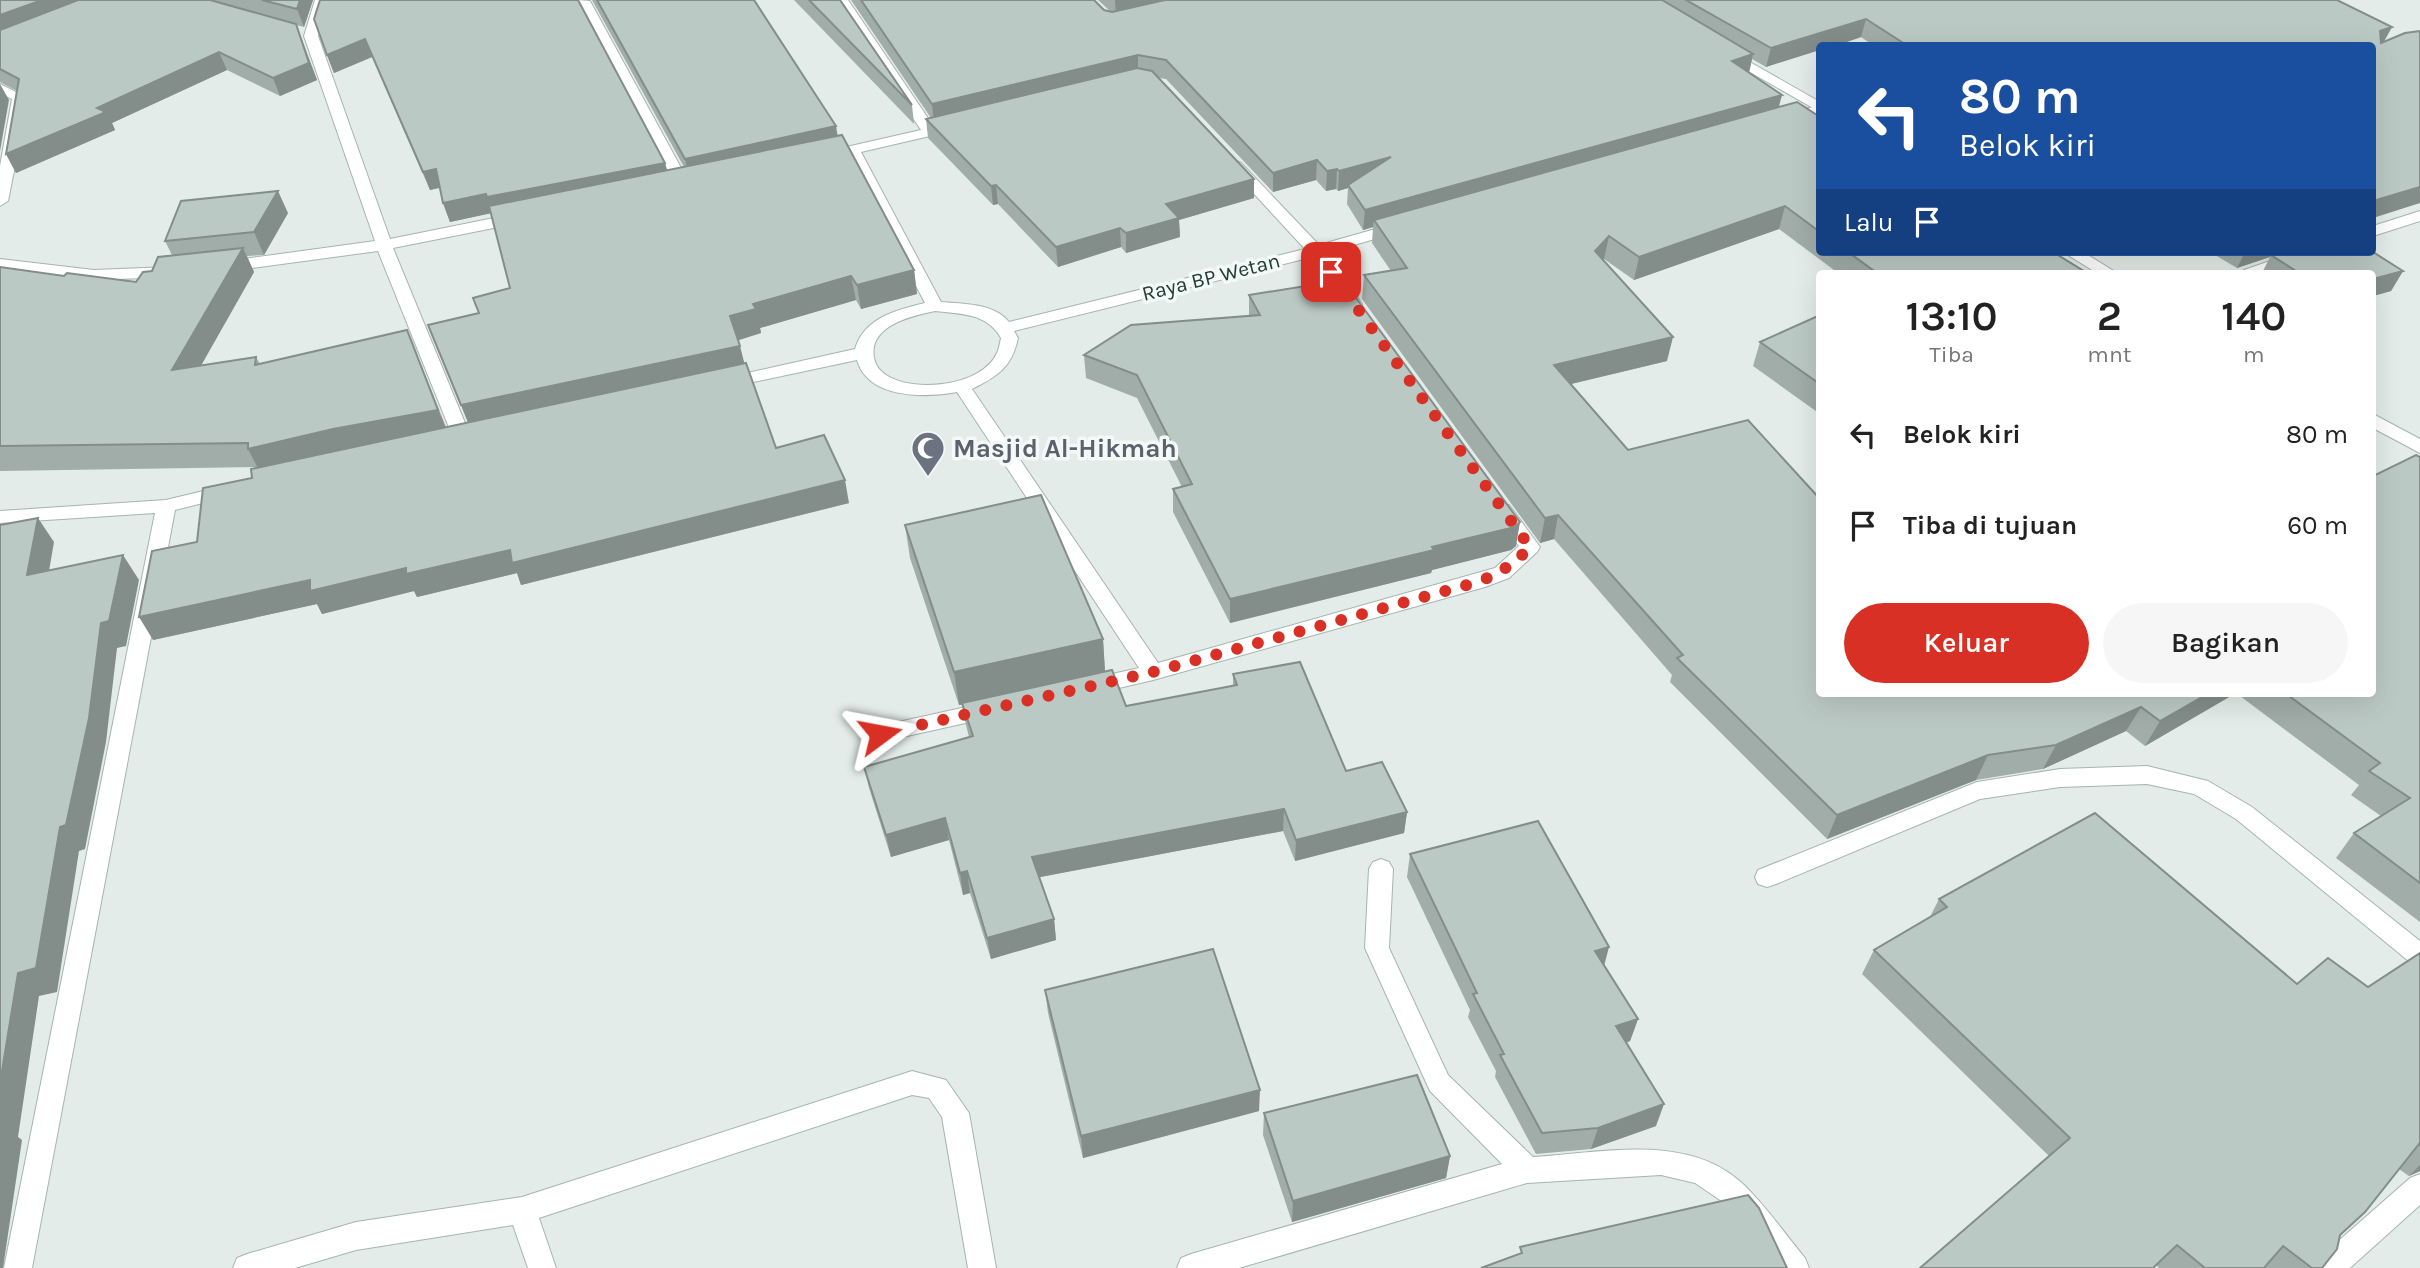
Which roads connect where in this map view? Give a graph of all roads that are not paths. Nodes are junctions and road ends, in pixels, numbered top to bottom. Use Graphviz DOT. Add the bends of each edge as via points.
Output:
graph roads {
  1 [pos="322,0"];
  2 [pos="841,0"];
  3 [pos="583,1"];
  4 [pos="1718,47"];
  5 [pos="0,88"];
  6 [pos="1816,107"];
  7 [pos="1816,110"];
  8 [pos="969,122"];
  9 [pos="1767,124"];
  10 [pos="930,132"];
  11 [pos="852,150"];
  12 [pos="1223,153"];
  13 [pos="826,156"];
  14 [pos="683,186"];
  15 [pos="0,201"];
  16 [pos="534,216"];
  17 [pos="2420,216"];
  18 [pos="1422,221"];
  19 [pos="2376,230"];
  20 [pos="384,245"];
  21 [pos="1315,251"];
  22 [pos="2078,256"];
  23 [pos="2300,256"];
  24 [pos="0,264"];
  25 [pos="2104,270"];
  26 [pos="2259,270"];
  27 [pos="935,306"];
  28 [pos="1363,317"];
  29 [pos="1006,328"];
  30 [pos="863,353"];
  31 [pos="962,387"];
  32 [pos="703,388"];
  33 [pos="2376,422"];
  34 [pos="463,440"];
  35 [pos="2420,447"];
  36 [pos="243,487"];
  37 [pos="1490,492"];
  38 [pos="166,506"];
  39 [pos="0,517"];
  40 [pos="1153,672"];
  41 [pos="1071,691"];
  42 [pos="1003,706"];
  43 [pos="880,734"];
  44 [pos="1381,869"];
  45 [pos="1767,877"];
  46 [pos="2420,956"];
  47 [pos="1527,1170"];
  48 [pos="2420,1187"];
  49 [pos="522,1210"];
  50 [pos="18,1268"];
  51 [pos="247,1268"];
  52 [pos="542,1268"];
  53 [pos="982,1268"];
  54 [pos="1191,1268"];
  55 [pos="1795,1268"];
  56 [pos="2329,1268"];
  1 -- 20 [label="street" via="305,35"];
  2 -- 10 [label="street"];
  3 -- 14 [label="street"];
  4 -- 6 [label="street"];
  5 -- 15 [label="street" via="19,97"];
  7 -- 9 [label="street"];
  8 -- 10 [label="street"];
  10 -- 11 [label="street"];
  11 -- 13 [label="street"];
  11 -- 27 [label="street"];
  12 -- 21 [label="street"];
  16 -- 20 [label="street"];
  17 -- 19 [label="street"];
  18 -- 21 [label="street, Raya BP Wetan"];
  20 -- 24 [label="street" via="197,270 94,275"];
  20 -- 34 [label="street"];
  21 -- 28 [label="street"];
  21 -- 29 [label="street, Raya BP Wetan"];
  22 -- 25 [label="street"];
  23 -- 26 [label="street"];
  27 -- 29 [label="street" via="977,310"];
  27 -- 30 [label="street" via="903,313 877,328 866,340"];
  29 -- 31 [label="street" via="1008,354 999,367"];
  30 -- 31 [label="street" via="877,378 894,386 915,391"];
  30 -- 32 [label="street"];
  31 -- 40 [label="street"];
  33 -- 35 [label="street"];
  36 -- 38 [label="street"];
  37 -- 40 [label="street" via="1530,547 1502,573"];
  38 -- 39 [label="street"];
  38 -- 50 [label="street"];
  40 -- 41 [label="street"];
  42 -- 43 [label="street"];
  44 -- 47 [label="street" via="1377,948 1439,1083"];
  45 -- 46 [label="street" via="1977,791 2060,778 2147,775 2200,787 2244,813"];
  47 -- 54 [label="street"];
  47 -- 55 [label="street" via="1661,1162 1702,1171 1733,1193"];
  48 -- 56 [label="street"];
  49 -- 51 [label="street" via="356,1236"];
  49 -- 52 [label="street"];
  49 -- 53 [label="street" via="912,1083 937,1088 955,1113"];
}
